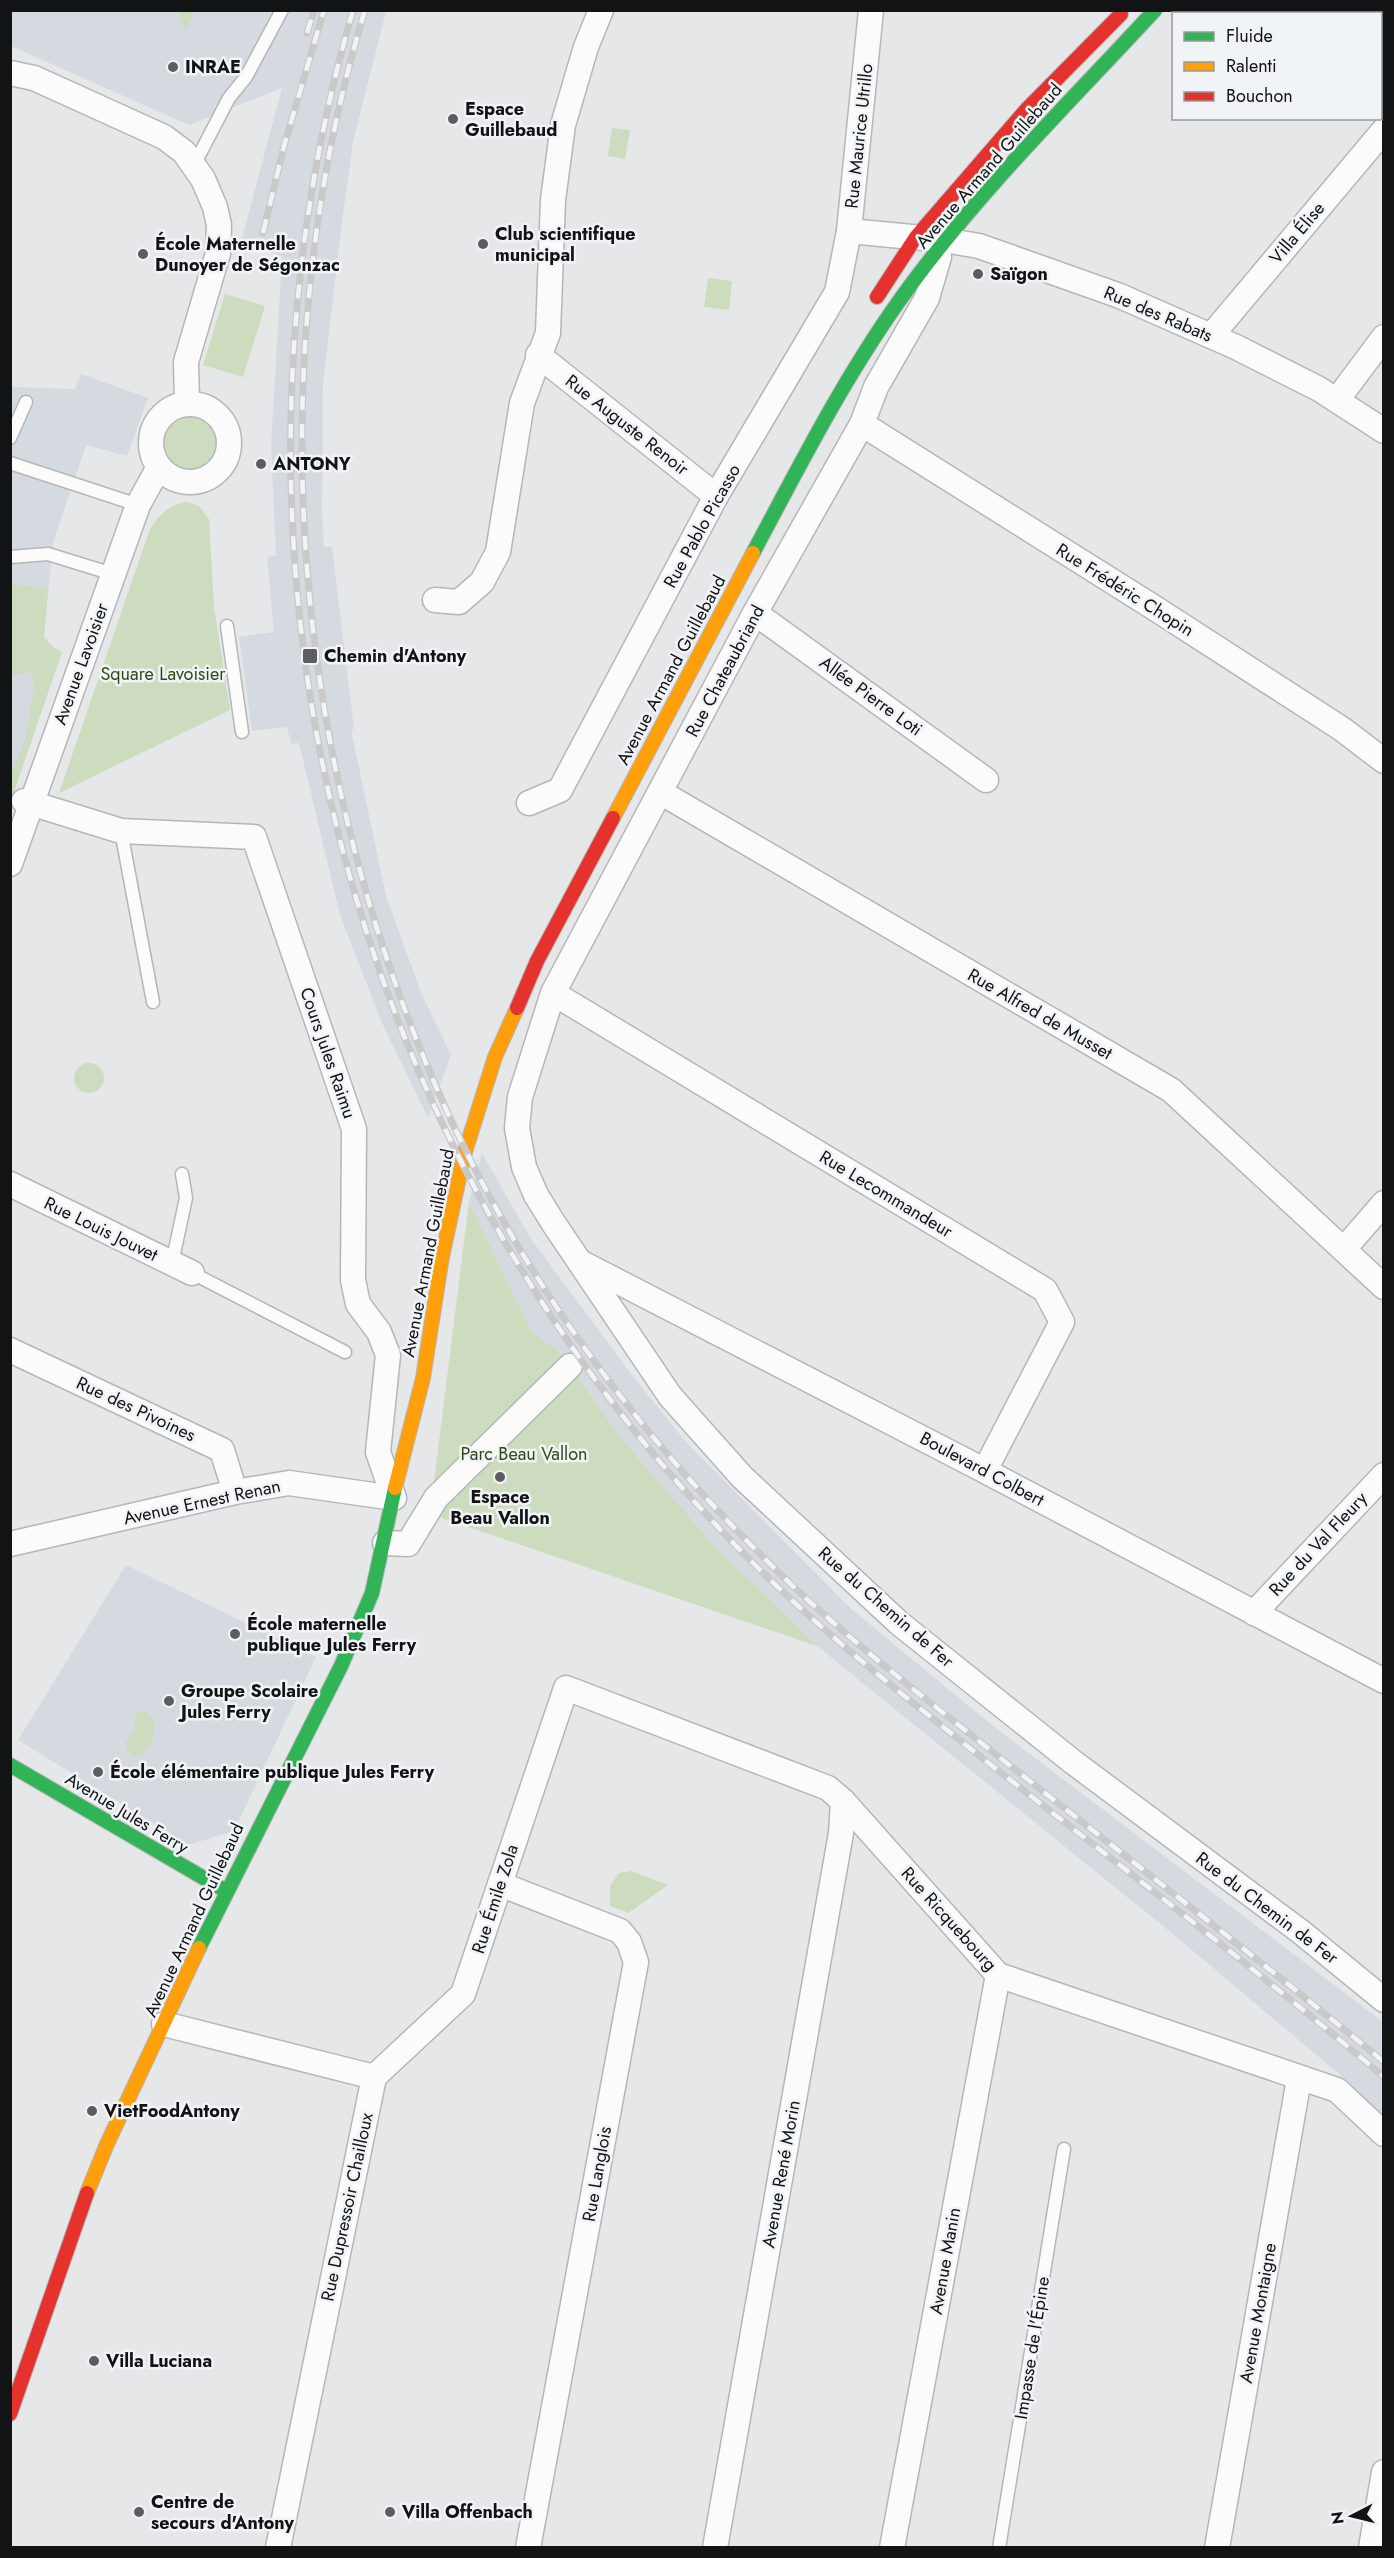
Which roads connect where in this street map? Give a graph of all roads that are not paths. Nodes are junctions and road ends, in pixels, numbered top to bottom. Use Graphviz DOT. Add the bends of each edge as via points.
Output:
graph roads {
  1 [pos="282,10"];
  2 [pos="601,10"];
  3 [pos="871,10"];
  4 [pos="1124,10"];
  5 [pos="1155,10"];
  6 [pos="10,73"];
  7 [pos="1383,130"];
  8 [pos="194,165"];
  9 [pos="849,231"];
  10 [pos="916,237"];
  11 [pos="944,240"];
  12 [pos="871,305"];
  13 [pos="1211,336"];
  14 [pos="1383,337"];
  15 [pos="538,355"];
  16 [pos="876,387"];
  17 [pos="1337,400"];
  18 [pos="26,402"];
  19 [pos="187,404"];
  20 [pos="862,424"];
  21 [pos="1383,431"];
  22 [pos="10,438"];
  23 [pos="10,463"];
  24 [pos="159,466"];
  25 [pos="822,495"];
  26 [pos="716,496"];
  27 [pos="782,500"];
  28 [pos="138,505"];
  29 [pos="753,522"];
  30 [pos="10,557"];
  31 [pos="103,571"];
  32 [pos="435,600"];
  33 [pos="755,613"];
  34 [pos="227,626"];
  35 [pos="656,706"];
  36 [pos="242,732"];
  37 [pos="1383,761"];
  38 [pos="986,780"];
  39 [pos="660,792"];
  40 [pos="28,802"];
  41 [pos="529,803"];
  42 [pos="121,831"];
  43 [pos="10,864"];
  44 [pos="554,993"];
  45 [pos="153,1002"];
  46 [pos="518,1107"];
  47 [pos="182,1174"];
  48 [pos="10,1185"];
  49 [pos="1383,1203"];
  50 [pos="1344,1249"];
  51 [pos="579,1261"];
  52 [pos="182,1268"];
  53 [pos="1383,1287"];
  54 [pos="10,1350"];
  55 [pos="345,1352"];
  56 [pos="570,1366"];
  57 [pos="405,1387"];
  58 [pos="405,1443"];
  59 [pos="985,1470"];
  60 [pos="1383,1475"];
  61 [pos="235,1492"];
  62 [pos="394,1498"];
  63 [pos="385,1543"];
  64 [pos="10,1544"];
  65 [pos="1254,1613"];
  66 [pos="1383,1681"];
  67 [pos="566,1688"];
  68 [pos="35,1764"];
  69 [pos="11,1765"];
  70 [pos="85,1792"];
  71 [pos="843,1801"];
  72 [pos="96,1816"];
  73 [pos="500,1884"];
  74 [pos="226,1892"];
  75 [pos="998,1975"];
  76 [pos="1383,2000"];
  77 [pos="165,2024"];
  78 [pos="374,2077"];
  79 [pos="1299,2079"];
  80 [pos="1383,2134"];
  81 [pos="1064,2149"];
  82 [pos="10,2414"];
  83 [pos="1383,2472"];
  84 [pos="278,2547"];
  85 [pos="528,2547"];
  86 [pos="716,2547"];
  87 [pos="892,2547"];
  88 [pos="999,2547"];
  89 [pos="1217,2547"];
  90 [pos="1371,2547"];
  1 -- 8 [label="lane"];
  2 -- 15 [label="street" via="562,125 553,200 548,333"];
  3 -- 9 [label="street, Rue Maurice Utrillo"];
  4 -- 10 [label="street, Avenue Armand Guillebaud" via="1026,110"];
  5 -- 11 [label="street, Avenue Armand Guillebaud"];
  6 -- 8 [label="street" via="34,78 164,137"];
  7 -- 13 [label="street, Villa Élise"];
  8 -- 19 [label="street" via="213,200 219,240 214,274 186,362"];
  9 -- 10 [label="street, Rue Maurice Utrillo"];
  9 -- 26 [label="street, Rue Pablo Picasso" via="837,292"];
  10 -- 11 [label="street, Rue des Rabats"];
  10 -- 12 [label="street, Avenue Armand Guillebaud"];
  11 -- 13 [label="street, Rue des Rabats" via="979,246 1120,296"];
  11 -- 16 [label="street, Rue Chateaubriand" via="927,298"];
  11 -- 27 [label="street, Avenue Armand Guillebaud" via="848,382"];
  13 -- 17 [label="street, Rue des Rabats"];
  14 -- 17 [label="street"];
  15 -- 26 [label="street, Rue Auguste Renoir"];
  15 -- 32 [label="street" via="522,403 498,552 492,568 459,602"];
  16 -- 20 [label="street, Rue Chateaubriand"];
  16 -- 27 [label="street"];
  17 -- 21 [label="street, Rue des Rabats"];
  18 -- 22 [label="lane"];
  19 -- 24 [label="street" via="174,406 155,424 151,450"];
  19 -- 24 [label="street" via="199,404 218,416 229,436 226,459 212,476 191,482 170,477"];
  20 -- 25 [label="street, Rue Chateaubriand"];
  20 -- 37 [label="street, Rue Frédéric Chopin" via="1342,729"];
  23 -- 28 [label="lane"];
  24 -- 28 [label="street, Avenue Lavoisier"];
  25 -- 27 [label="lane"];
  25 -- 33 [label="street, Rue Chateaubriand"];
  26 -- 41 [label="street, Rue Pablo Picasso" via="560,790"];
  27 -- 58 [label="street, Avenue Armand Guillebaud" via="537,961 495,1057 464,1155 442,1257 423,1378"];
  28 -- 40 [label="street, Avenue Lavoisier"];
  29 -- 35 [label="street, Avenue Armand Guillebaud"];
  30 -- 31 [label="lane" via="48,554"];
  33 -- 38 [label="street, Allée Pierre Loti"];
  33 -- 39 [label="street, Rue Chateaubriand"];
  34 -- 36 [label="lane"];
  39 -- 44 [label="street, Rue Chateaubriand"];
  39 -- 50 [label="street, Rue Alfred de Musset" via="1171,1090"];
  40 -- 42 [label="street, Cours Jules Raimu"];
  40 -- 43 [label="street, Avenue Lavoisier"];
  42 -- 45 [label="lane"];
  42 -- 62 [label="street, Cours Jules Raimu" via="254,837 354,1129 353,1280 357,1304 379,1332 388,1355 378,1452"];
  44 -- 46 [label="street, Rue Chateaubriand"];
  44 -- 59 [label="street, Rue Lecommandeur" via="1045,1290 1062,1322"];
  46 -- 51 [label="street, Rue du Chemin de Fer" via="517,1128 524,1167 536,1195"];
  47 -- 52 [label="lane" via="186,1198"];
  48 -- 52 [label="street, Rue Louis Jouvet"];
  49 -- 50 [label="street"];
  50 -- 53 [label="street, Rue Alfred de Musset"];
  51 -- 59 [label="street, Boulevard Colbert"];
  51 -- 76 [label="street, Rue du Chemin de Fer" via="670,1396 742,1477 899,1623 1073,1762 1301,1932"];
  52 -- 55 [label="lane"];
  54 -- 61 [label="street, Rue des Pivoines" via="222,1450"];
  56 -- 63 [label="street" via="436,1498 408,1544"];
  57 -- 58 [label="street, Avenue Armand Guillebaud"];
  58 -- 62 [label="street, Avenue Armand Guillebaud"];
  59 -- 65 [label="street, Boulevard Colbert"];
  60 -- 65 [label="street, Rue du Val Fleury"];
  61 -- 62 [label="street, Avenue Ernest Renan" via="289,1483"];
  61 -- 64 [label="street, Avenue Ernest Renan"];
  62 -- 63 [label="street, Avenue Armand Guillebaud"];
  63 -- 74 [label="street, Avenue Armand Guillebaud" via="372,1593 345,1656"];
  65 -- 66 [label="street, Boulevard Colbert"];
  67 -- 71 [label="street, Rue Ricquebourg" via="828,1788"];
  67 -- 73 [label="street, Rue Émile Zola"];
  68 -- 69 [label="lane"];
  69 -- 72 [label="street, Avenue Jules Ferry"];
  70 -- 72 [label="lane"];
  71 -- 75 [label="street, Rue Ricquebourg"];
  71 -- 86 [label="street, Avenue René Morin" via="839,1845"];
  72 -- 74 [label="street, Avenue Jules Ferry"];
  73 -- 78 [label="street, Rue Émile Zola" via="464,1994"];
  73 -- 85 [label="street, Rue Langlois" via="621,1931 636,1962"];
  74 -- 77 [label="street, Avenue Armand Guillebaud"];
  75 -- 79 [label="street, Rue Ricquebourg"];
  75 -- 87 [label="street, Avenue Manin"];
  77 -- 78 [label="street"];
  77 -- 82 [label="street, Avenue Armand Guillebaud" via="107,2144 80,2211"];
  78 -- 84 [label="street, Rue Dupressoir Chailloux"];
  79 -- 80 [label="street, Rue Ricquebourg" via="1337,2090"];
  79 -- 89 [label="street, Avenue Montaigne"];
  81 -- 88 [label="lane, Impasse de l'Épine"];
  83 -- 90 [label="street"];
}
